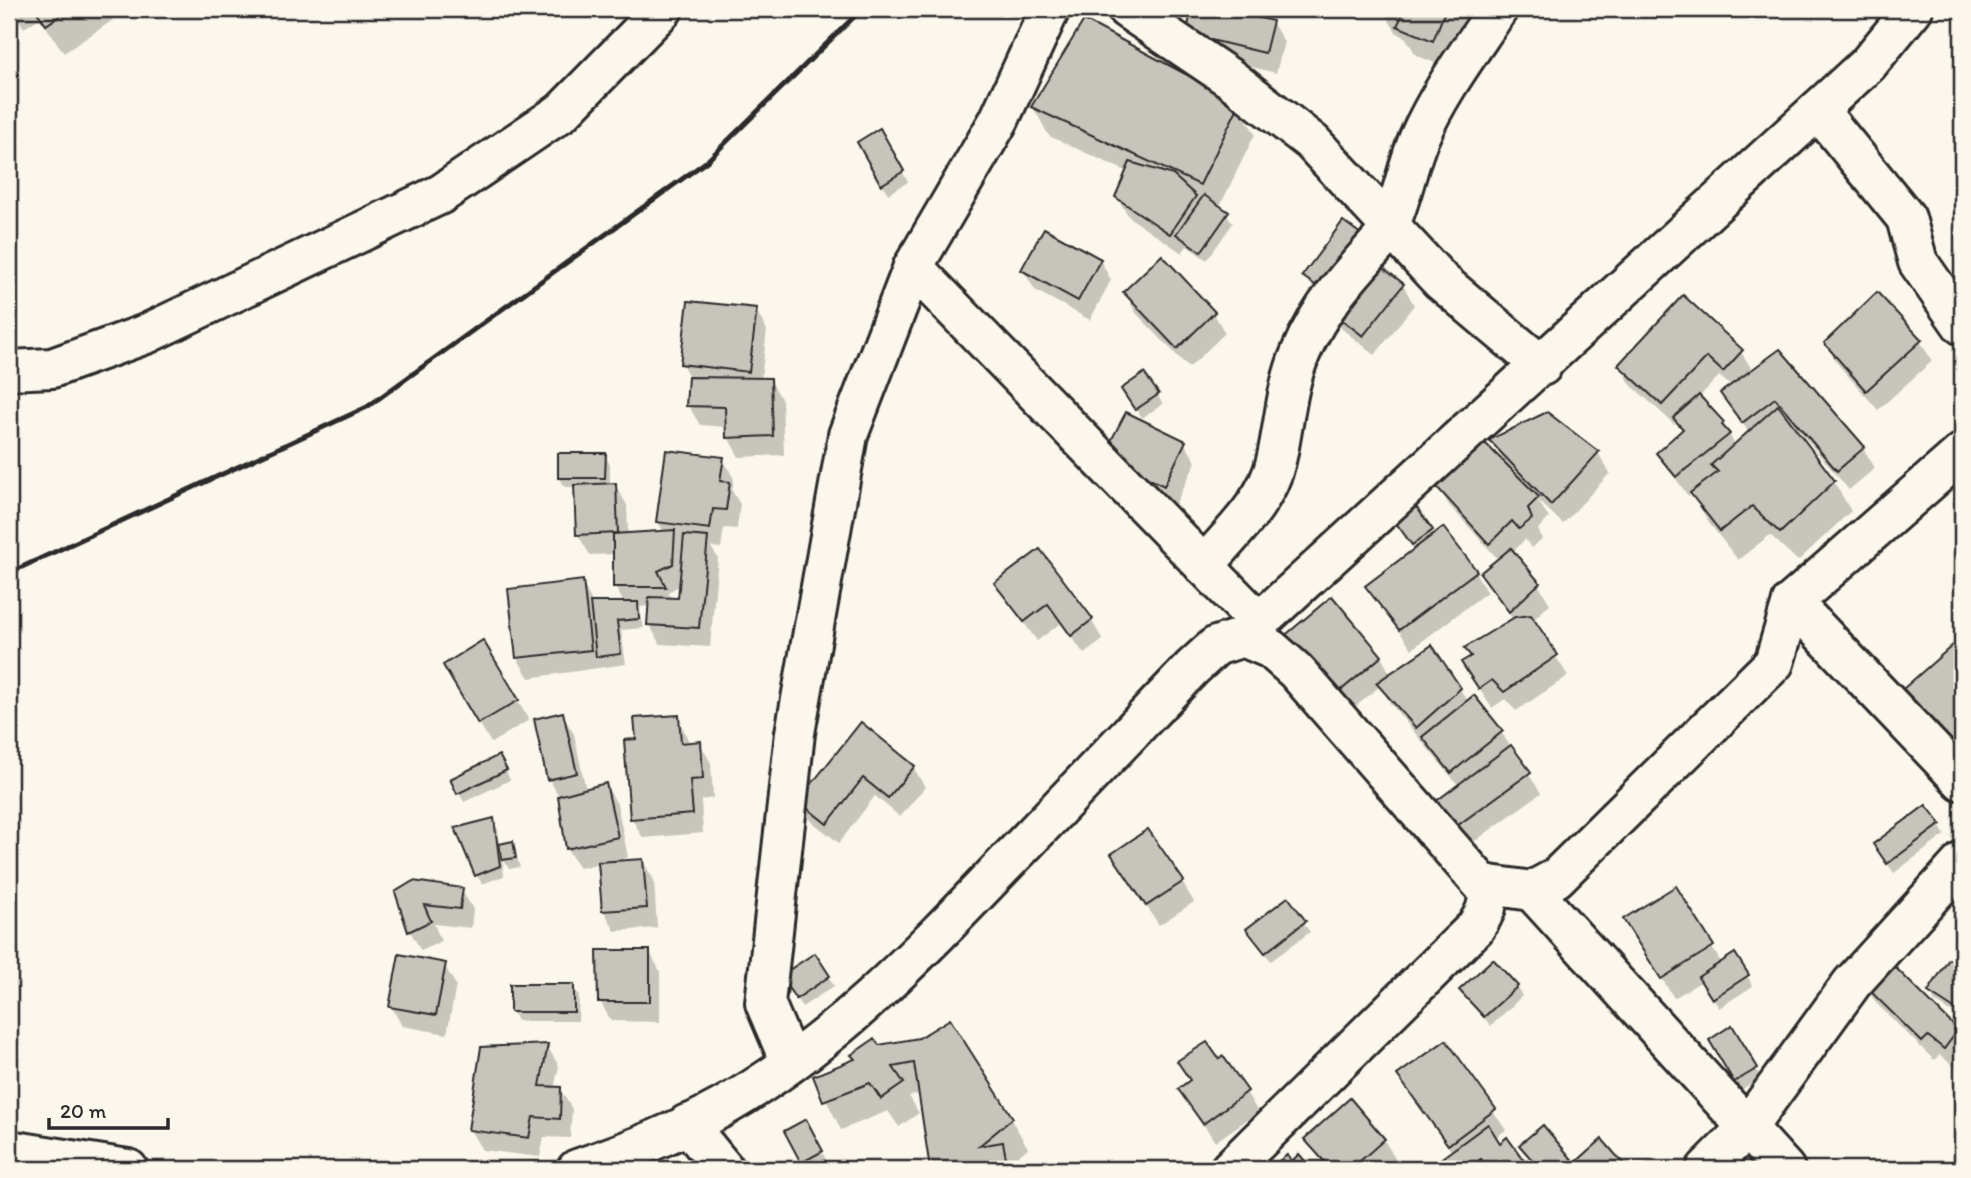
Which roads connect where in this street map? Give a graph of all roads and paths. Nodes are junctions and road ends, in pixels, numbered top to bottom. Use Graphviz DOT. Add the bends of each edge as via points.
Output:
graph roads {
  1 [pos="663,9"];
  2 [pos="1051,9"];
  3 [pos="1127,9"];
  4 [pos="1498,9"];
  5 [pos="1913,9"];
  6 [pos="1818,110"];
  7 [pos="1391,226"];
  8 [pos="913,267"];
  9 [pos="1962,325"];
  10 [pos="1542,366"];
  11 [pos="9,370"];
  12 [pos="1962,453"];
  13 [pos="1204,566"];
  14 [pos="1792,602"];
  15 [pos="1251,630"];
  16 [pos="1962,781"];
  17 [pos="1962,862"];
  18 [pos="1486,884"];
  19 [pos="1532,891"];
  20 [pos="790,1062"];
  21 [pos="687,1124"];
  22 [pos="1746,1129"];
  23 [pos="9,1150"];
  24 [pos="128,1169"];
  25 [pos="577,1169"];
  26 [pos="724,1169"];
  27 [pos="1230,1169"];
  28 [pos="1706,1169"];
  29 [pos="1785,1169"];
  1 -- 11 [label="street" via="562,112 441,194 146,334 52,368"];
  2 -- 8 [label="street" via="999,120"];
  3 -- 7 [label="street" via="1231,79 1312,142"];
  4 -- 7 [label="street" via="1419,138"];
  5 -- 6 [label="street" via="1868,64"];
  6 -- 9 [label="street" via="1906,218 1918,262"];
  6 -- 10 [label="street"];
  7 -- 10 [label="street" via="1441,281"];
  7 -- 13 [label="street" via="1334,292 1301,351 1284,402 1276,463 1260,500"];
  8 -- 13 [label="street"];
  8 -- 20 [label="street" via="848,435 795,733 765,1003"];
  10 -- 15 [label="street"];
  12 -- 14 [label="street"];
  13 -- 15 [label="street"];
  14 -- 16 [label="street"];
  14 -- 19 [label="street" via="1774,663 1556,878"];
  15 -- 18 [label="street" via="1296,671 1468,871"];
  15 -- 20 [label="street" via="1216,646 1192,668 915,959"];
  17 -- 22 [label="street" via="1852,982"];
  18 -- 19 [label="street"];
  18 -- 27 [label="street" via="1489,900 1475,928"];
  19 -- 22 [label="street"];
  20 -- 21 [label="street" via="723,1107"];
  21 -- 25 [label="street" via="644,1146"];
  21 -- 26 [label="street"];
  22 -- 28 [label="street"];
  22 -- 29 [label="street"];
  23 -- 24 [label="street"];
}
